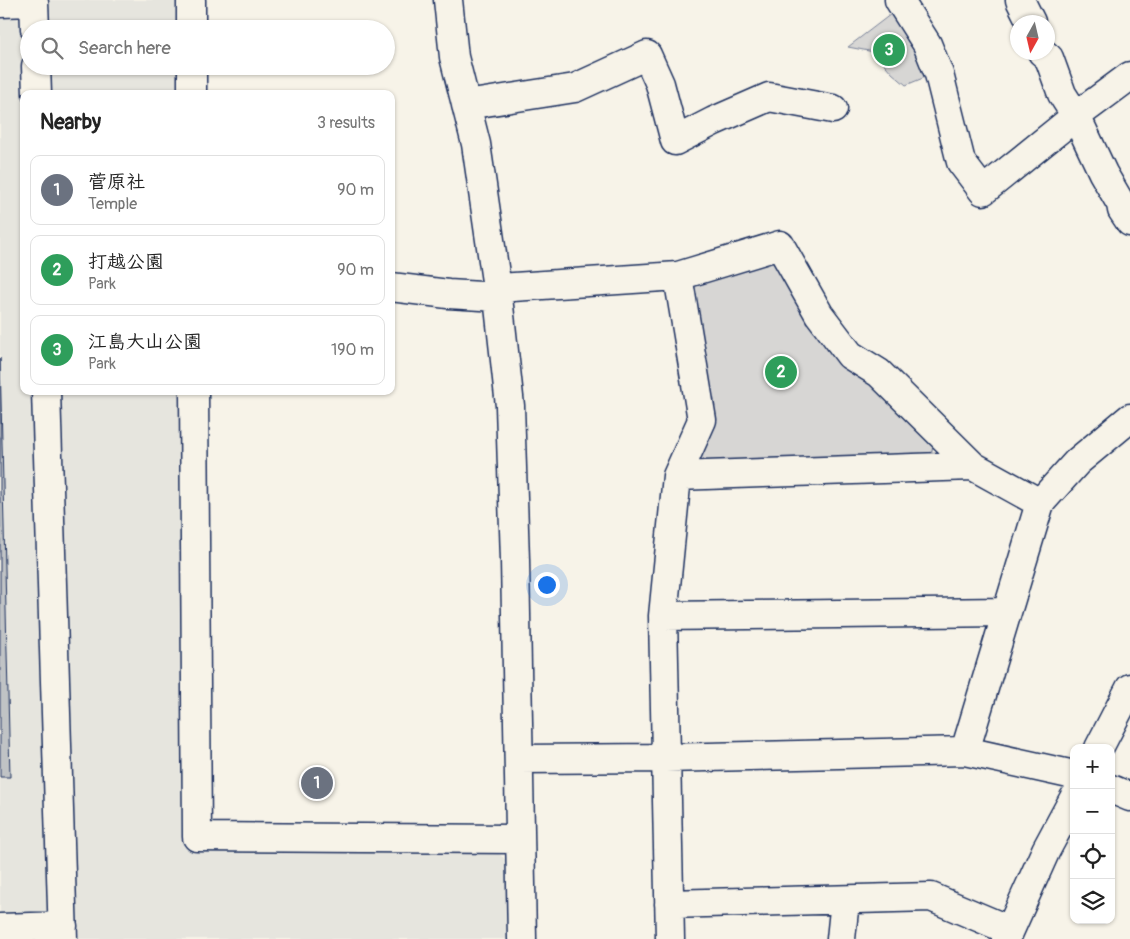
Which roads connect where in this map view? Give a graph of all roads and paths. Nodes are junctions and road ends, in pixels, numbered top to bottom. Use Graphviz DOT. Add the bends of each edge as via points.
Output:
graph roads {
  1 [pos="191,0"];
  2 [pos="448,0"];
  3 [pos="899,0"];
  4 [pos="1020,0"];
  5 [pos="0,3"];
  6 [pos="1028,15"];
  7 [pos="35,20"];
  8 [pos="192,20"];
  9 [pos="1050,60"];
  10 [pos="36,75"];
  11 [pos="192,75"];
  12 [pos="1130,76"];
  13 [pos="37,90"];
  14 [pos="192,90"];
  15 [pos="466,105"];
  16 [pos="833,109"];
  17 [pos="1076,116"];
  18 [pos="1130,222"];
  19 [pos="678,276"];
  20 [pos="395,287"];
  21 [pos="498,292"];
  22 [pos="46,395"];
  23 [pos="194,395"];
  24 [pos="1130,418"];
  25 [pos="973,466"];
  26 [pos="677,476"];
  27 [pos="1040,503"];
  28 [pos="1006,612"];
  29 [pos="663,616"];
  30 [pos="1130,688"];
  31 [pos="1102,744"];
  32 [pos="965,751"];
  33 [pos="666,758"];
  34 [pos="519,759"];
  35 [pos="1070,774"];
  36 [pos="1115,791"];
  37 [pos="1130,797"];
  38 [pos="1070,805"];
  39 [pos="520,839"];
  40 [pos="845,900"];
  41 [pos="670,904"];
  42 [pos="0,928"];
  43 [pos="63,932"];
  44 [pos="1008,935"];
  45 [pos="522,939"];
  46 [pos="670,939"];
  47 [pos="841,939"];
  1 -- 8 [label="street"];
  2 -- 15 [label="street" via="454,57"];
  3 -- 17 [label="street" via="930,51 961,162 983,191"];
  4 -- 6 [label="street"];
  5 -- 7 [label="street" via="34,2"];
  9 -- 17 [label="street" via="1062,94"];
  10 -- 13 [label="street"];
  11 -- 14 [label="street"];
  12 -- 17 [label="street"];
  15 -- 16 [label="street" via="575,88 647,54 660,84 675,141 769,97"];
  15 -- 21 [label="street" via="476,144"];
  17 -- 18 [label="street"];
  19 -- 21 [label="street"];
  19 -- 25 [label="street" via="780,245 820,314 850,355 880,373"];
  19 -- 26 [label="street" via="702,420"];
  20 -- 21 [label="street" via="448,294"];
  21 -- 34 [label="street" via="510,406"];
  22 -- 43 [label="street"];
  23 -- 39 [label="street" via="197,837"];
  24 -- 27 [label="street" via="1077,462"];
  25 -- 26 [label="street"];
  25 -- 27 [label="street"];
  26 -- 29 [label="street"];
  27 -- 28 [label="street"];
  28 -- 29 [label="street"];
  28 -- 32 [label="street"];
  29 -- 33 [label="street"];
  30 -- 31 [label="street"];
  32 -- 33 [label="street"];
  32 -- 35 [label="street"];
  33 -- 34 [label="street"];
  33 -- 41 [label="street"];
  34 -- 39 [label="street"];
  36 -- 37 [label="street"];
  38 -- 44 [label="street"];
  39 -- 45 [label="street"];
  40 -- 41 [label="street"];
  40 -- 44 [label="street" via="931,897"];
  40 -- 47 [label="street"];
  41 -- 46 [label="street"];
  42 -- 43 [label="street"];
}
